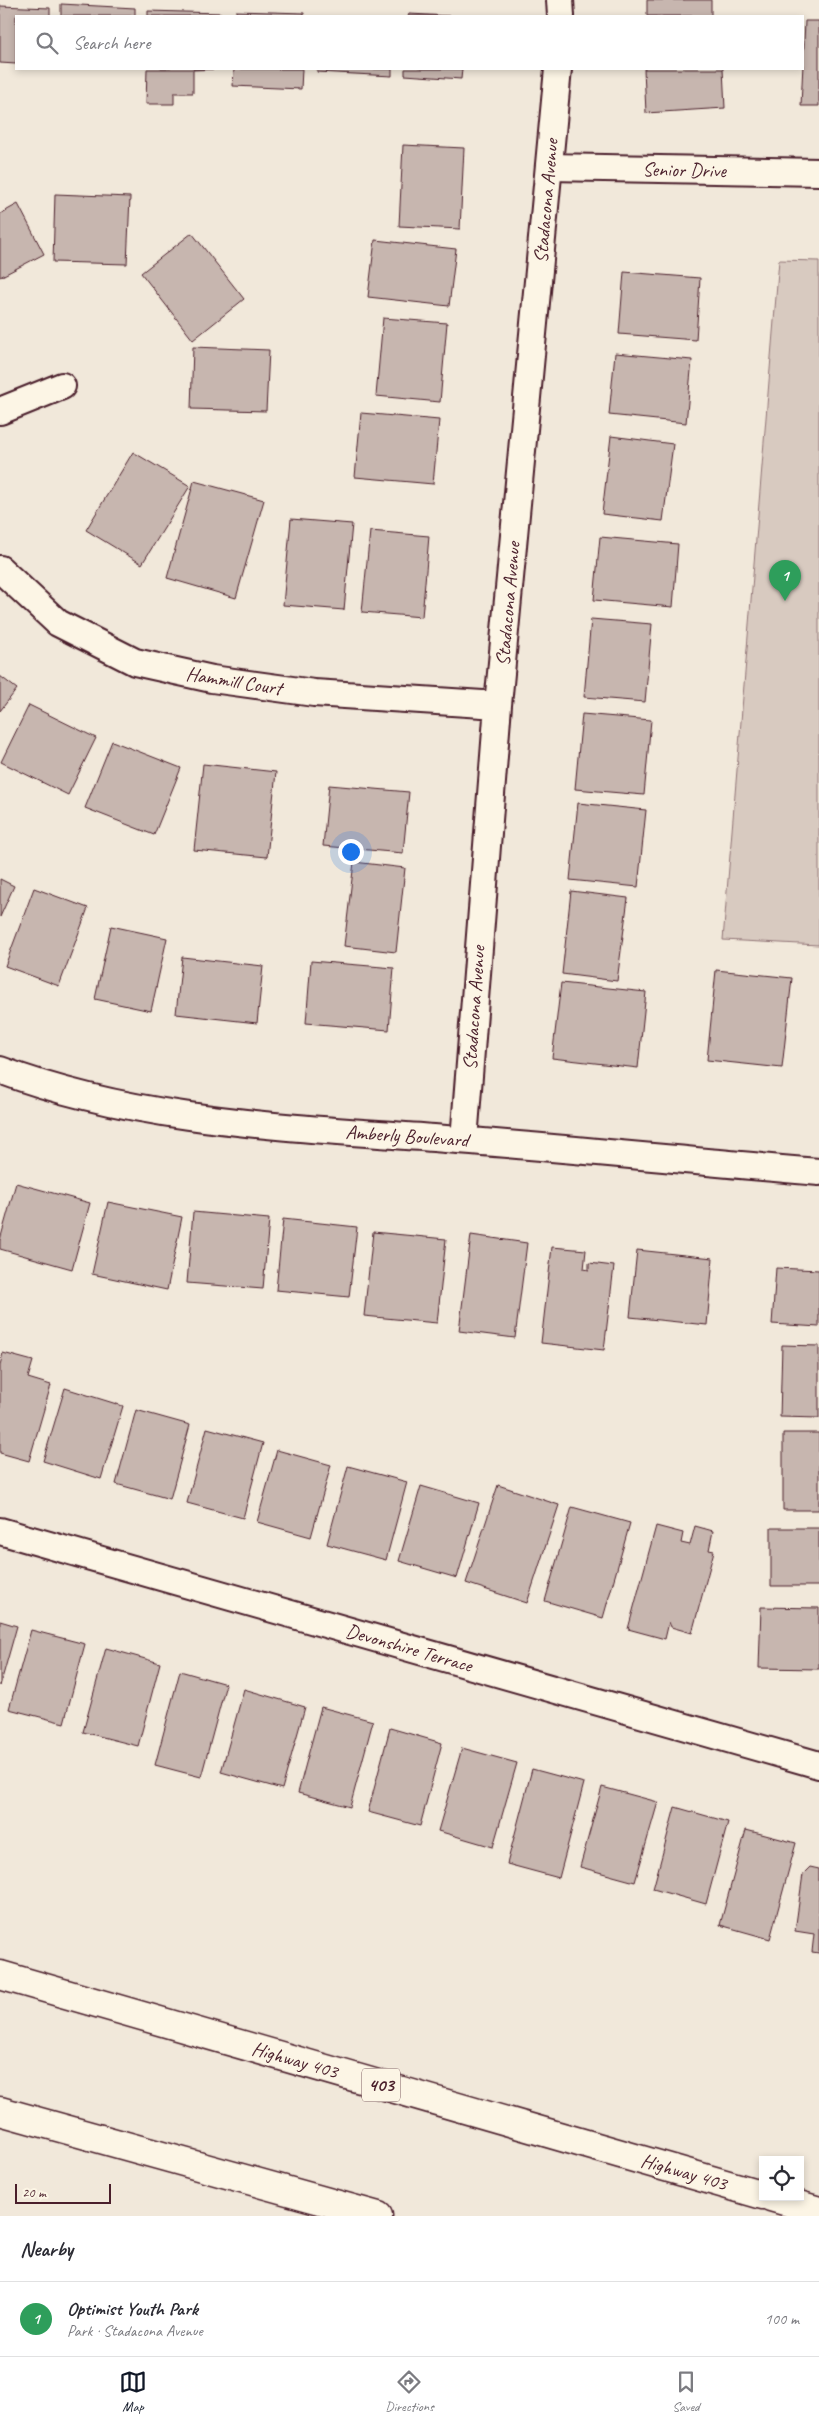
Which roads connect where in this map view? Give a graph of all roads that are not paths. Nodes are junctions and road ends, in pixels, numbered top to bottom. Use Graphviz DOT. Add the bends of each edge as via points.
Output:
graph roads {
  1 [pos="560,0"];
  2 [pos="561,15"];
  3 [pos="558,70"];
  4 [pos="549,167"];
  5 [pos="819,172"];
  6 [pos="62,386"];
  7 [pos="0,411"];
  8 [pos="0,569"];
  9 [pos="498,706"];
  10 [pos="0,1070"];
  11 [pos="464,1140"];
  12 [pos="819,1172"];
  13 [pos="0,1531"];
  14 [pos="819,1765"];
  15 [pos="0,1975"];
  16 [pos="0,2111"];
  17 [pos="759,2194"];
  18 [pos="785,2201"];
  19 [pos="819,2211"];
  20 [pos="378,2216"];
  1 -- 2 [label="street"];
  3 -- 4 [label="street, Stadacona Avenue"];
  4 -- 5 [label="street, Senior Drive"];
  4 -- 9 [label="street, Stadacona Avenue"];
  6 -- 7 [label="street"];
  8 -- 9 [label="street, Hammill Court" via="58,623 135,662 212,679 314,693"];
  9 -- 11 [label="street, Stadacona Avenue"];
  10 -- 11 [label="street, Amberly Boulevard" via="38,1084 126,1104 237,1122"];
  11 -- 12 [label="street, Amberly Boulevard"];
  13 -- 14 [label="street, Devonshire Terrace"];
  15 -- 17 [label="highway, Highway 403 / 403"];
  16 -- 20 [label="highway"];
  18 -- 19 [label="highway"];
}
